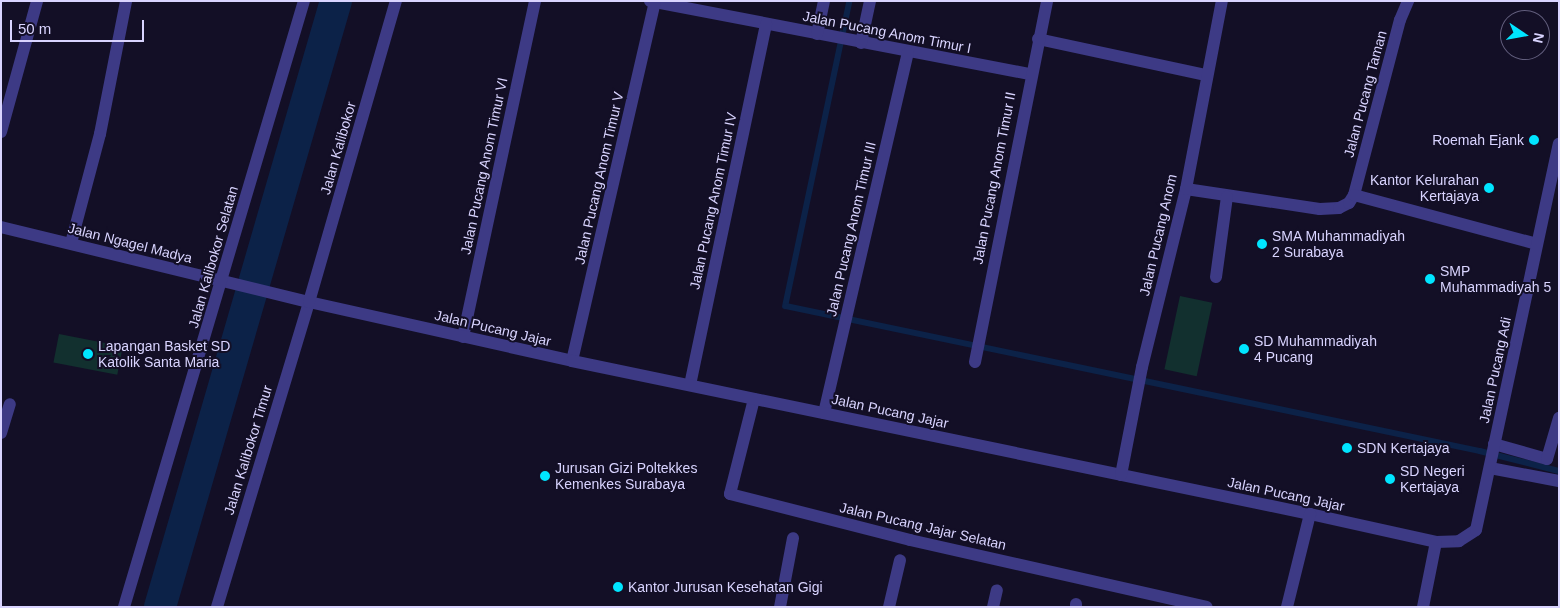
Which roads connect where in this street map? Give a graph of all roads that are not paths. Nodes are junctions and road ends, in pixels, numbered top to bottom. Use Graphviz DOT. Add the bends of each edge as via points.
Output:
graph roads {
  1 [pos="37,1"];
  2 [pos="126,1"];
  3 [pos="304,1"];
  4 [pos="396,1"];
  5 [pos="535,1"];
  6 [pos="824,1"];
  7 [pos="870,1"];
  8 [pos="1047,1"];
  9 [pos="1222,1"];
  10 [pos="1408,1"];
  11 [pos="652,2"];
  12 [pos="674,4"];
  13 [pos="766,24"];
  14 [pos="817,34"];
  15 [pos="1038,39"];
  16 [pos="857,42"];
  17 [pos="908,53"];
  18 [pos="1030,74"];
  19 [pos="1206,75"];
  20 [pos="7,88"];
  21 [pos="1,132"];
  22 [pos="1559,144"];
  23 [pos="1186,189"];
  24 [pos="1354,195"];
  25 [pos="1227,197"];
  26 [pos="1,227"];
  27 [pos="71,243"];
  28 [pos="1537,244"];
  29 [pos="1216,277"];
  30 [pos="222,281"];
  31 [pos="309,302"];
  32 [pos="462,337"];
  33 [pos="572,361"];
  34 [pos="975,362"];
  35 [pos="690,385"];
  36 [pos="754,399"];
  37 [pos="10,404"];
  38 [pos="824,413"];
  39 [pos="1559,418"];
  40 [pos="1,433"];
  41 [pos="1492,457"];
  42 [pos="1121,475"];
  43 [pos="1559,481"];
  44 [pos="1310,514"];
  45 [pos="792,538"];
  46 [pos="1465,539"];
  47 [pos="1436,542"];
  48 [pos="900,560"];
  49 [pos="997,590"];
  50 [pos="124,607"];
  51 [pos="217,607"];
  52 [pos="780,607"];
  53 [pos="889,607"];
  54 [pos="993,607"];
  55 [pos="1207,607"];
  56 [pos="1287,607"];
  57 [pos="1423,607"];
  1 -- 20 [label="street"];
  2 -- 27 [label="street" via="100,134"];
  3 -- 30 [label="street, Jalan Kalibokor Selatan"];
  4 -- 31 [label="street, Jalan Kalibokor"];
  5 -- 32 [label="street, Jalan Pucang Anom Timur VI"];
  6 -- 14 [label="street"];
  7 -- 16 [label="street"];
  8 -- 15 [label="street, Jalan Pucang Anom Timur II"];
  9 -- 19 [label="street, Jalan Pucang Anom"];
  10 -- 24 [label="street, Jalan Pucang Taman" via="1400,20"];
  11 -- 12 [label="street, Jalan Pucang Anom Timur I"];
  11 -- 33 [label="street, Jalan Pucang Anom Timur V"];
  12 -- 13 [label="street, Jalan Pucang Anom Timur I"];
  13 -- 14 [label="street, Jalan Pucang Anom Timur I"];
  13 -- 35 [label="street, Jalan Pucang Anom Timur IV"];
  14 -- 16 [label="street, Jalan Pucang Anom Timur I"];
  15 -- 18 [label="street, Jalan Pucang Anom Timur II"];
  15 -- 19 [label="street"];
  16 -- 17 [label="street, Jalan Pucang Anom Timur I"];
  17 -- 18 [label="street, Jalan Pucang Anom Timur I"];
  17 -- 38 [label="street, Jalan Pucang Anom Timur III"];
  18 -- 34 [label="street, Jalan Pucang Anom Timur II"];
  19 -- 23 [label="street, Jalan Pucang Anom"];
  20 -- 21 [label="street"];
  22 -- 28 [label="street, Jalan Pucang Adi"];
  23 -- 25 [label="street"];
  23 -- 42 [label="street, Jalan Pucang Anom" via="1142,367"];
  24 -- 25 [label="street" via="1346,205 1334,209"];
  24 -- 28 [label="street"];
  25 -- 29 [label="street"];
  26 -- 27 [label="street, Jalan Ngagel Madya"];
  27 -- 30 [label="street, Jalan Ngagel Madya"];
  28 -- 41 [label="street, Jalan Pucang Adi"];
  30 -- 31 [label="street, Jalan Ngagel Madya"];
  30 -- 50 [label="street, Jalan Kalibokor Selatan"];
  31 -- 32 [label="street, Jalan Pucang Jajar"];
  31 -- 51 [label="street, Jalan Kalibokor Timur"];
  32 -- 33 [label="street, Jalan Pucang Jajar"];
  33 -- 35 [label="street, Jalan Pucang Jajar"];
  35 -- 36 [label="street, Jalan Pucang Jajar"];
  36 -- 38 [label="street, Jalan Pucang Jajar"];
  36 -- 55 [label="street, Jalan Pucang Jajar Selatan" via="730,494 910,540"];
  37 -- 40 [label="street"];
  38 -- 42 [label="street, Jalan Pucang Jajar"];
  39 -- 41 [label="street" via="1546,459"];
  41 -- 43 [label="street"];
  41 -- 46 [label="street, Jalan Pucang Adi" via="1478,524"];
  42 -- 44 [label="street, Jalan Pucang Jajar"];
  44 -- 47 [label="street, Jalan Pucang Jajar"];
  44 -- 56 [label="street"];
  45 -- 52 [label="street"];
  46 -- 47 [label="street, Jalan Pucang Jajar"];
  47 -- 57 [label="street"];
  48 -- 53 [label="street"];
  49 -- 54 [label="street"];
}
